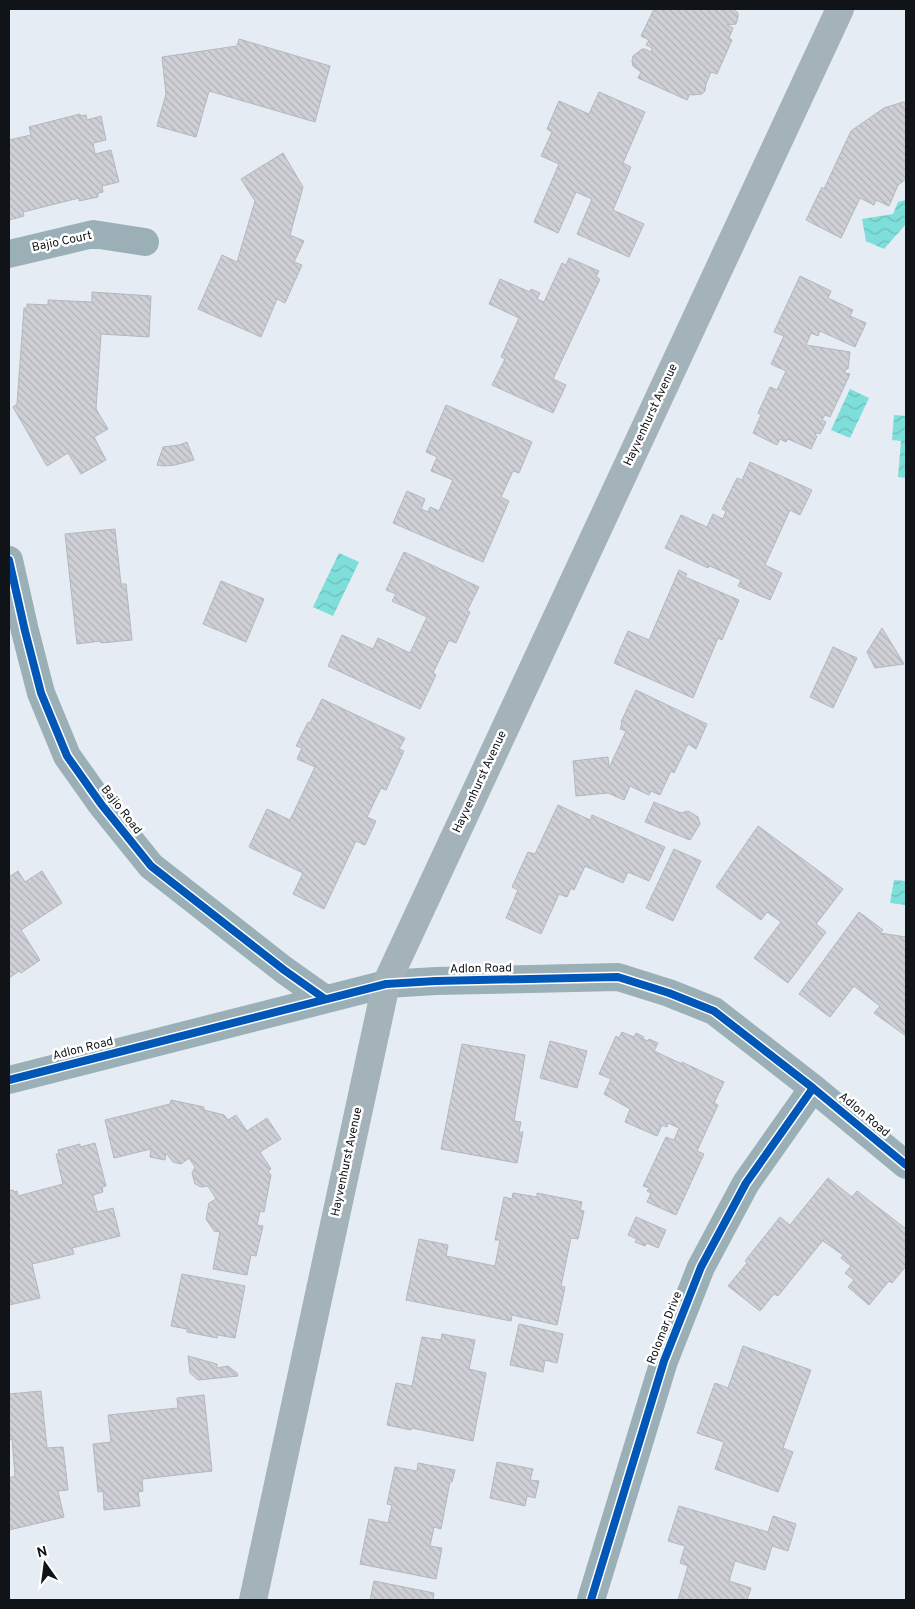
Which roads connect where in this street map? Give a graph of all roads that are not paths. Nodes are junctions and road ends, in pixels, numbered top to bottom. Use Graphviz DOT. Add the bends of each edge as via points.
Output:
graph roads {
  1 [pos="840,9"];
  2 [pos="145,242"];
  3 [pos="9,254"];
  4 [pos="9,560"];
  5 [pos="386,984"];
  6 [pos="325,999"];
  7 [pos="9,1080"];
  8 [pos="814,1088"];
  9 [pos="906,1165"];
  10 [pos="253,1600"];
  11 [pos="591,1600"];
  1 -- 5 [label="main road, Hayvenhurst Avenue"];
  2 -- 3 [label="street, Bajio Court" via="93,234"];
  4 -- 6 [label="street, Bajio Road" via="41,693 67,756 89,788 151,866"];
  5 -- 6 [label="street, Adlon Road"];
  5 -- 8 [label="street, Adlon Road" via="618,977 669,992 714,1011"];
  5 -- 10 [label="main road, Hayvenhurst Avenue"];
  6 -- 7 [label="street, Adlon Road"];
  8 -- 9 [label="street, Adlon Road"];
  8 -- 11 [label="street, Rolomar Drive" via="746,1183 701,1267 664,1361"];
}
